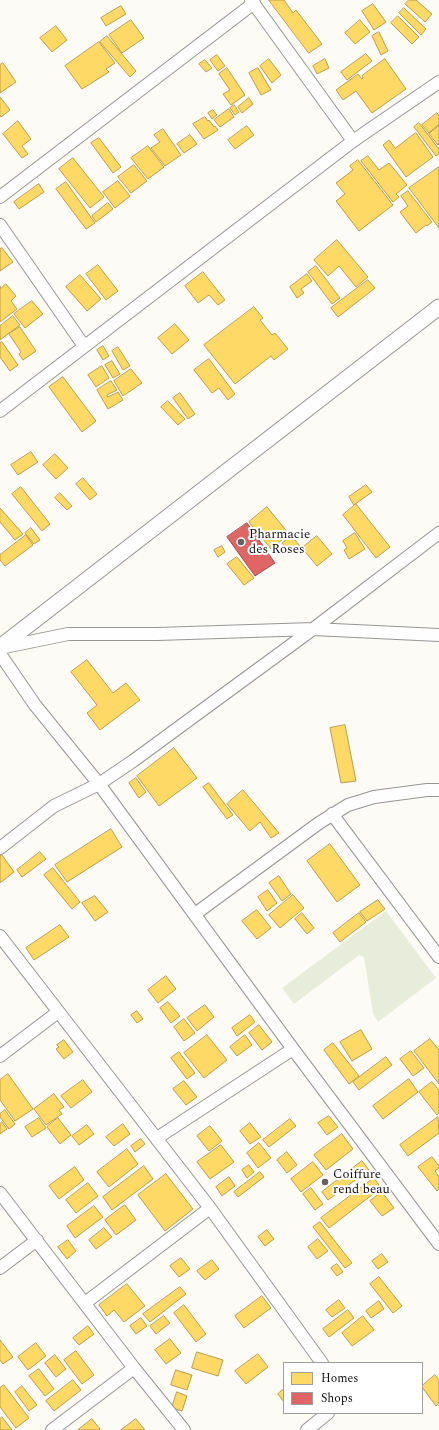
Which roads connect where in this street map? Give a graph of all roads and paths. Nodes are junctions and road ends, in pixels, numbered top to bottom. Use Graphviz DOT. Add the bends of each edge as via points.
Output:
graph roads {
  1 [pos="253,2"];
  2 [pos="439,82"];
  3 [pos="353,140"];
  4 [pos="0,197"];
  5 [pos="0,225"];
  6 [pos="439,307"];
  7 [pos="84,346"];
  8 [pos="0,411"];
  9 [pos="439,533"];
  10 [pos="313,629"];
  11 [pos="439,635"];
  12 [pos="0,647"];
  13 [pos="0,654"];
  14 [pos="99,784"];
  15 [pos="439,790"];
  16 [pos="332,814"];
  17 [pos="0,848"];
  18 [pos="195,914"];
  19 [pos="0,936"];
  20 [pos="439,957"];
  21 [pos="58,1012"];
  22 [pos="293,1049"];
  23 [pos="0,1056"];
  24 [pos="157,1138"];
  25 [pos="0,1193"];
  26 [pos="210,1208"];
  27 [pos="37,1240"];
  28 [pos="439,1244"];
  29 [pos="0,1268"];
  30 [pos="85,1302"];
  31 [pos="321,1362"];
  32 [pos="134,1368"];
  33 [pos="327,1414"];
  34 [pos="52,1430"];
  35 [pos="184,1430"];
  36 [pos="307,1430"];
  1 -- 3 [label="street"];
  1 -- 4 [label="street"];
  2 -- 3 [label="street"];
  3 -- 7 [label="street"];
  5 -- 7 [label="street"];
  6 -- 12 [label="street"];
  7 -- 8 [label="street"];
  9 -- 10 [label="street"];
  10 -- 11 [label="street"];
  10 -- 12 [label="street" via="68,634"];
  10 -- 14 [label="street"];
  13 -- 14 [label="street" via="36,705"];
  14 -- 17 [label="street" via="54,806"];
  14 -- 18 [label="street"];
  15 -- 16 [label="street" via="374,797 348,805"];
  16 -- 18 [label="street"];
  16 -- 20 [label="street"];
  18 -- 22 [label="street"];
  19 -- 21 [label="street"];
  21 -- 23 [label="street"];
  21 -- 24 [label="street"];
  22 -- 24 [label="street"];
  22 -- 28 [label="street"];
  24 -- 26 [label="street"];
  25 -- 27 [label="street"];
  26 -- 30 [label="street"];
  26 -- 31 [label="street"];
  27 -- 29 [label="street"];
  27 -- 30 [label="street"];
  30 -- 32 [label="street"];
  32 -- 34 [label="street"];
  32 -- 35 [label="street"];
  33 -- 36 [label="street"];
}
